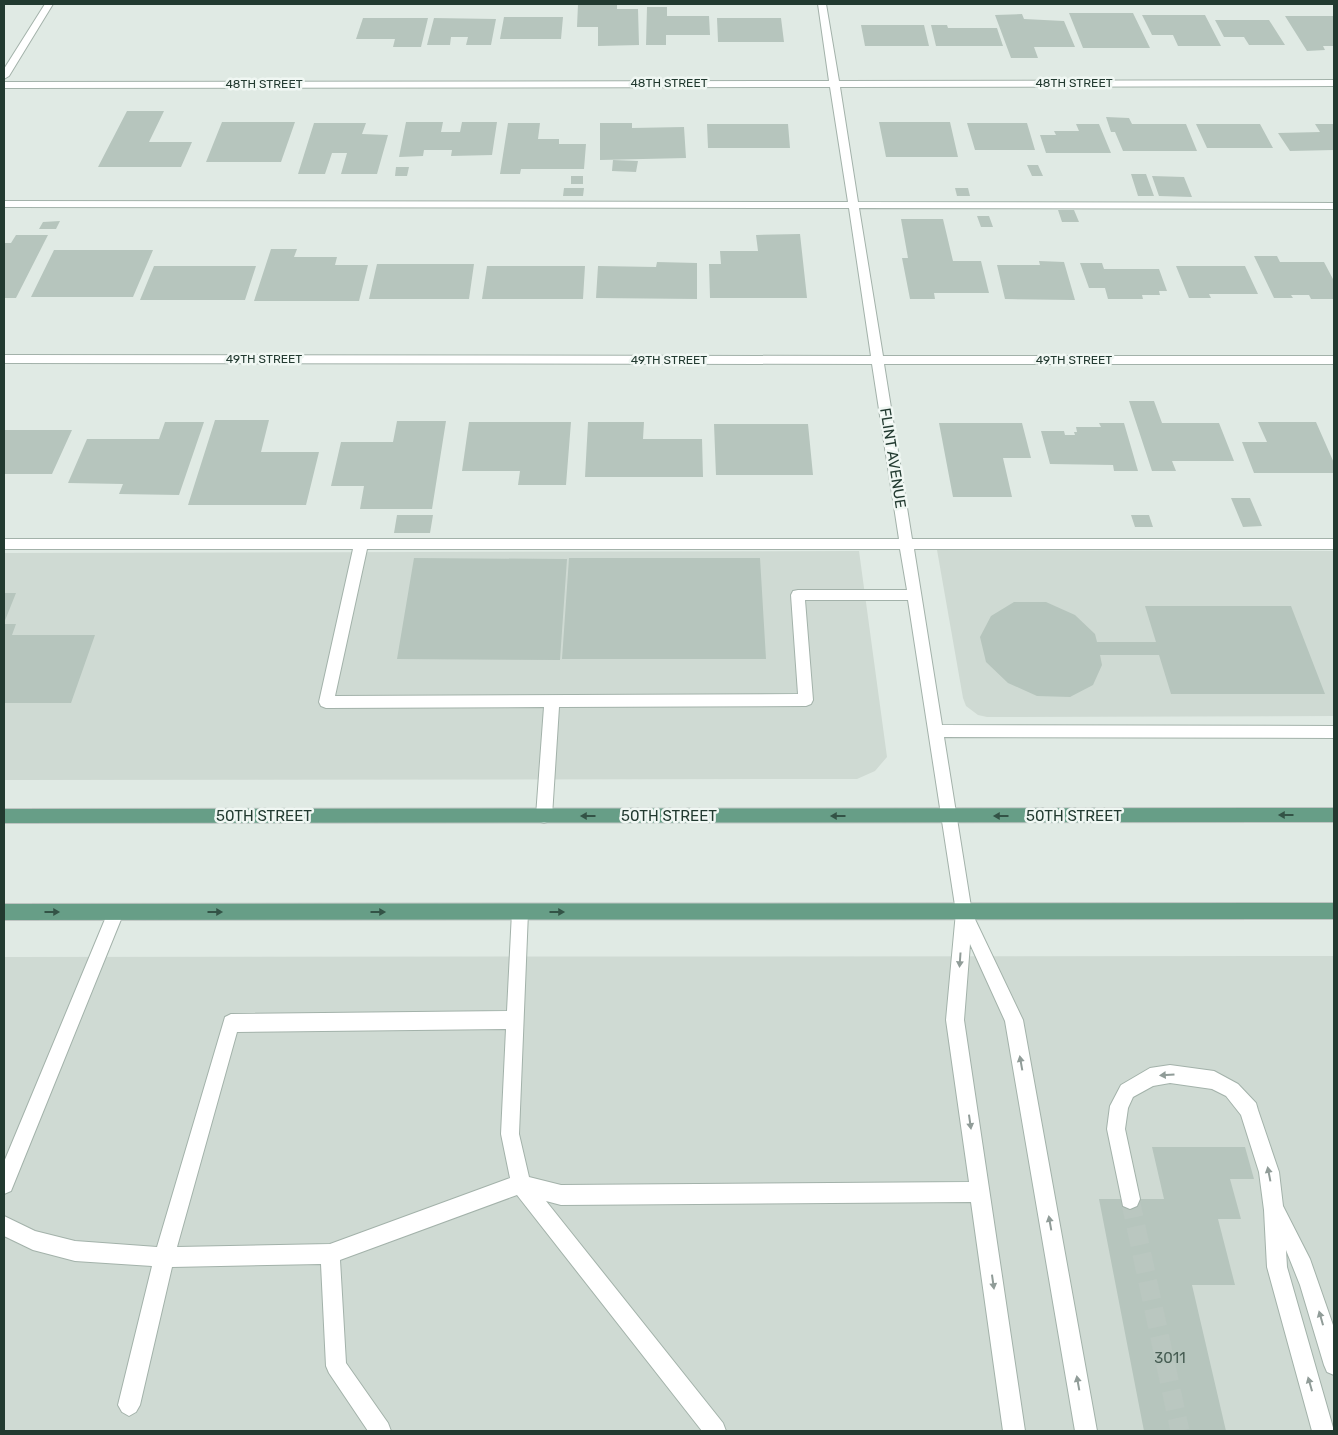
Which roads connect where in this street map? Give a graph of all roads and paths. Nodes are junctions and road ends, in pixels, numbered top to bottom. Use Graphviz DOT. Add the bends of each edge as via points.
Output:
graph roads {
  1 [pos="49,4"];
  2 [pos="822,4"];
  3 [pos="4,76"];
  4 [pos="834,83"];
  5 [pos="1334,83"];
  6 [pos="4,85"];
  7 [pos="4,204"];
  8 [pos="853,205"];
  9 [pos="1334,206"];
  10 [pos="4,359"];
  11 [pos="877,360"];
  12 [pos="1334,360"];
  13 [pos="4,544"];
  14 [pos="361,544"];
  15 [pos="906,544"];
  16 [pos="1334,544"];
  17 [pos="914,595"];
  18 [pos="552,701"];
  19 [pos="936,731"];
  20 [pos="1334,732"];
  21 [pos="1334,815"];
  22 [pos="4,816"];
  23 [pos="544,816"];
  24 [pos="949,816"];
  25 [pos="1334,911"];
  26 [pos="4,912"];
  27 [pos="116,912"];
  28 [pos="520,912"];
  29 [pos="964,912"];
  30 [pos="515,1020"];
  31 [pos="4,1184"];
  32 [pos="522,1184"];
  33 [pos="980,1192"];
  34 [pos="1130,1199"];
  35 [pos="1274,1210"];
  36 [pos="4,1226"];
  37 [pos="330,1254"];
  38 [pos="164,1257"];
  39 [pos="1334,1365"];
  40 [pos="129,1405"];
  41 [pos="380,1431"];
  42 [pos="715,1431"];
  43 [pos="1014,1431"];
  44 [pos="1086,1431"];
  45 [pos="1323,1431"];
  1 -- 3 [label="street"];
  2 -- 4 [label="street, FLINT AVENUE"];
  4 -- 5 [label="street, 48TH STREET"];
  4 -- 6 [label="street, 48TH STREET"];
  4 -- 8 [label="street, FLINT AVENUE"];
  7 -- 8 [label="street"];
  8 -- 9 [label="street"];
  8 -- 11 [label="street, FLINT AVENUE"];
  10 -- 11 [label="street, 49TH STREET"];
  11 -- 12 [label="street, 49TH STREET"];
  11 -- 15 [label="street, FLINT AVENUE"];
  13 -- 14 [label="street"];
  14 -- 15 [label="street"];
  14 -- 18 [label="street" via="326,702"];
  15 -- 16 [label="street"];
  15 -- 17 [label="street, FLINT AVENUE"];
  17 -- 18 [label="street" via="798,595 806,700"];
  17 -- 19 [label="street, FLINT AVENUE"];
  18 -- 23 [label="street"];
  19 -- 20 [label="street"];
  19 -- 24 [label="street, FLINT AVENUE"];
  21 -- 24 [label="main road, 50TH STREET, one-way"];
  22 -- 23 [label="main road, 50TH STREET"];
  24 -- 23 [label="main road, 50TH STREET, one-way"];
  24 -- 29 [label="street, FLINT AVENUE"];
  25 -- 29 [label="main road"];
  26 -- 27 [label="main road, one-way"];
  27 -- 28 [label="main road, one-way"];
  27 -- 31 [label="street"];
  28 -- 29 [label="main road, one-way"];
  28 -- 30 [label="street"];
  29 -- 33 [label="street, one-way" via="956,1020"];
  44 -- 29 [label="street, one-way" via="1014,1020"];
  30 -- 32 [label="street" via="510,1134"];
  30 -- 38 [label="street" via="231,1023"];
  32 -- 33 [label="street" via="561,1195"];
  32 -- 37 [label="street"];
  32 -- 42 [label="street"];
  33 -- 43 [label="street, one-way"];
  35 -- 34 [label="street, one-way" via="1269,1172 1249,1110 1232,1090 1214,1080 1189,1075 1150,1077 1127,1090 1119,1106 1116,1129"];
  39 -- 35 [label="street, one-way" via="1301,1256"];
  45 -- 35 [label="street, one-way" via="1277,1268"];
  36 -- 38 [label="street" via="33,1240 75,1252"];
  37 -- 38 [label="street"];
  37 -- 41 [label="street" via="336,1366"];
  38 -- 40 [label="street"];
}
